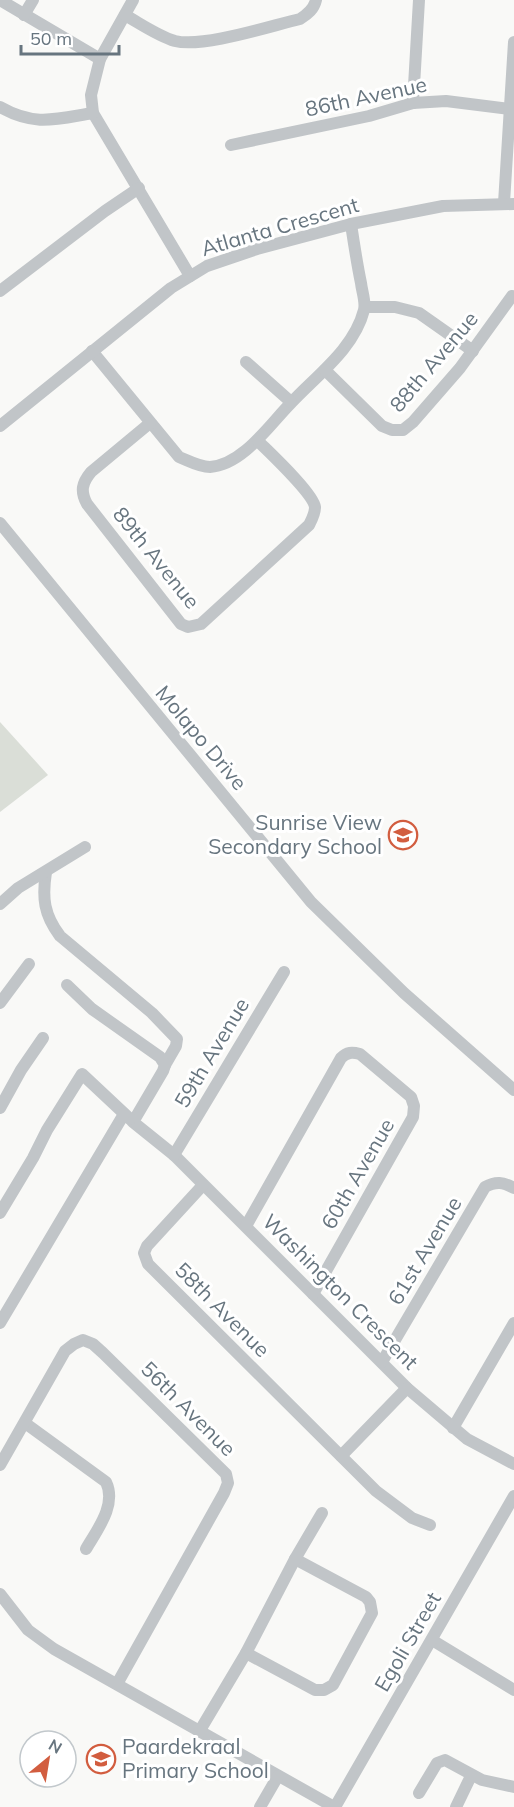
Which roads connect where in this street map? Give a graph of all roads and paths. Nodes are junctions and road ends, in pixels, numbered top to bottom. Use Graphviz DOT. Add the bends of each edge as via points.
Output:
graph roads {
  1 [pos="0,0"];
  2 [pos="33,0"];
  3 [pos="133,0"];
  4 [pos="316,0"];
  5 [pos="419,0"];
  6 [pos="24,15"];
  7 [pos="125,15"];
  8 [pos="514,42"];
  9 [pos="100,59"];
  10 [pos="513,61"];
  11 [pos="413,103"];
  12 [pos="0,107"];
  13 [pos="510,109"];
  14 [pos="93,113"];
  15 [pos="231,145"];
  16 [pos="139,188"];
  17 [pos="509,204"];
  18 [pos="351,224"];
  19 [pos="190,276"];
  20 [pos="0,291"];
  21 [pos="512,296"];
  22 [pos="365,307"];
  23 [pos="92,351"];
  24 [pos="473,351"];
  25 [pos="246,362"];
  26 [pos="325,370"];
  27 [pos="291,402"];
  28 [pos="150,423"];
  29 [pos="0,426"];
  30 [pos="258,441"];
  31 [pos="0,523"];
  32 [pos="85,847"];
  33 [pos="46,872"];
  34 [pos="0,904"];
  35 [pos="29,963"];
  36 [pos="284,972"];
  37 [pos="67,985"];
  38 [pos="0,1003"];
  39 [pos="43,1038"];
  40 [pos="165,1065"];
  41 [pos="514,1090"];
  42 [pos="0,1108"];
  43 [pos="128,1118"];
  44 [pos="174,1155"];
  45 [pos="203,1185"];
  46 [pos="514,1188"];
  47 [pos="0,1213"];
  48 [pos="246,1226"];
  49 [pos="313,1294"];
  50 [pos="0,1323"];
  51 [pos="514,1323"];
  52 [pos="382,1362"];
  53 [pos="407,1388"];
  54 [pos="25,1423"];
  55 [pos="453,1428"];
  56 [pos="341,1455"];
  57 [pos="514,1464"];
  58 [pos="0,1465"];
  59 [pos="514,1496"];
  60 [pos="322,1513"];
  61 [pos="430,1525"];
  62 [pos="86,1550"];
  63 [pos="295,1559"];
  64 [pos="0,1594"];
  65 [pos="432,1640"];
  66 [pos="246,1653"];
  67 [pos="117,1684"];
  68 [pos="514,1690"];
  69 [pos="199,1732"];
  70 [pos="278,1776"];
  71 [pos="471,1776"];
  72 [pos="514,1788"];
  73 [pos="419,1793"];
  74 [pos="260,1807"];
  75 [pos="335,1807"];
  76 [pos="456,1807"];
  1 -- 6 [label="street"];
  2 -- 6 [label="street"];
  3 -- 7 [label="street"];
  4 -- 7 [label="street" via="315,6 300,19 186,43"];
  5 -- 11 [label="street"];
  6 -- 9 [label="street"];
  7 -- 9 [label="street"];
  8 -- 10 [label="street"];
  9 -- 14 [label="street" via="91,95"];
  10 -- 13 [label="street"];
  11 -- 13 [label="street, 86th Avenue" via="446,101"];
  11 -- 15 [label="street, 86th Avenue"];
  12 -- 14 [label="street" via="30,120"];
  13 -- 17 [label="street"];
  14 -- 16 [label="street"];
  16 -- 19 [label="street"];
  16 -- 20 [label="street"];
  17 -- 18 [label="street, Atlanta Crescent" via="443,206"];
  18 -- 19 [label="street, Atlanta Crescent" via="257,249"];
  18 -- 22 [label="street"];
  19 -- 23 [label="street, Atlanta Crescent"];
  21 -- 24 [label="street, 88th Avenue"];
  22 -- 24 [label="street" via="395,307 419,313"];
  22 -- 26 [label="street" via="352,338"];
  23 -- 28 [label="street"];
  23 -- 29 [label="street, Atlanta Crescent"];
  24 -- 26 [label="street, 88th Avenue" via="404,430 382,426"];
  25 -- 27 [label="street"];
  26 -- 27 [label="street"];
  27 -- 30 [label="street"];
  28 -- 30 [label="street" via="179,457 194,464 210,466 229,461"];
  28 -- 30 [label="street, 89th Avenue" via="91,472 82,487 87,504 181,624 188,627 201,624 309,525 314,514 315,505 308,493"];
  31 -- 41 [label="street, Molapo Drive" via="311,902 404,993"];
  32 -- 33 [label="street"];
  33 -- 34 [label="street"];
  33 -- 40 [label="street" via="43,899 51,924 60,936 177,1039"];
  35 -- 38 [label="street"];
  36 -- 44 [label="street, 59th Avenue"];
  37 -- 40 [label="street" via="101,1016 160,1057"];
  39 -- 42 [label="street"];
  40 -- 43 [label="street"];
  43 -- 44 [label="street, Washington Crescent"];
  43 -- 47 [label="street, Washington Crescent" via="82,1074"];
  43 -- 50 [label="street"];
  44 -- 45 [label="street, Washington Crescent"];
  45 -- 48 [label="street, Washington Crescent"];
  45 -- 56 [label="street, 58th Avenue" via="147,1246 144,1253 148,1264"];
  46 -- 52 [label="street, 61st Avenue" via="503,1182 485,1187"];
  48 -- 49 [label="street, Washington Crescent"];
  48 -- 49 [label="street, 60th Avenue" via="345,1054 360,1054 411,1096 413,1117"];
  49 -- 52 [label="street, Washington Crescent"];
  51 -- 55 [label="street"];
  52 -- 53 [label="street, Washington Crescent"];
  53 -- 55 [label="street, Washington Crescent"];
  53 -- 56 [label="street"];
  54 -- 58 [label="street, 56th Avenue"];
  54 -- 62 [label="street" via="106,1482 110,1490 106,1514"];
  54 -- 67 [label="street, 56th Avenue" via="65,1351 83,1340 103,1353 226,1474 224,1493"];
  55 -- 57 [label="street, Washington Crescent"];
  56 -- 61 [label="street, 58th Avenue" via="376,1491 412,1518"];
  59 -- 65 [label="street, Egoli Street"];
  60 -- 63 [label="street"];
  63 -- 66 [label="street"];
  63 -- 66 [label="street" via="366,1597 372,1613 333,1685 324,1690 304,1686"];
  64 -- 67 [label="street" via="28,1630"];
  65 -- 68 [label="street"];
  65 -- 75 [label="street, Egoli Street"];
  66 -- 69 [label="street"];
  67 -- 69 [label="street"];
  69 -- 70 [label="street"];
  70 -- 74 [label="street"];
  70 -- 75 [label="street"];
  71 -- 72 [label="street"];
  71 -- 73 [label="street" via="446,1761 437,1763"];
  71 -- 76 [label="street"];
}
